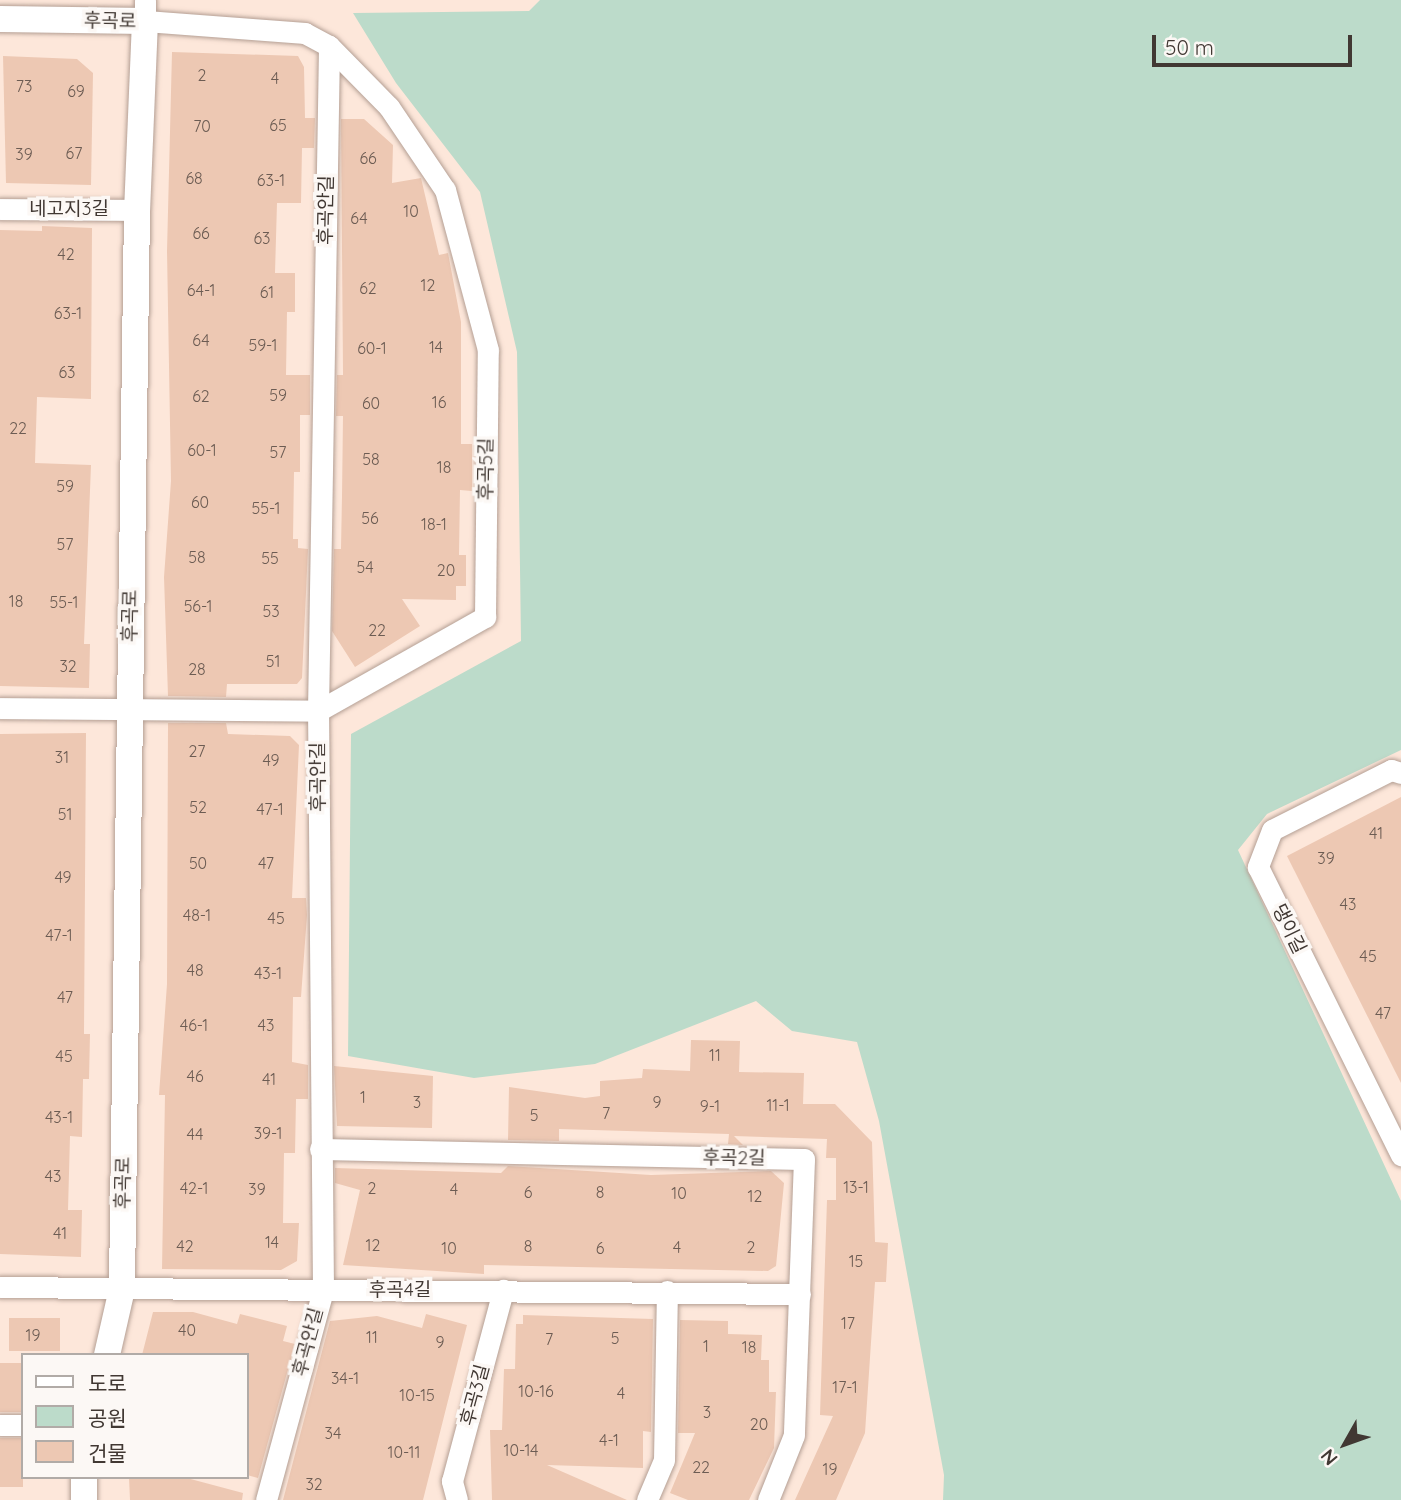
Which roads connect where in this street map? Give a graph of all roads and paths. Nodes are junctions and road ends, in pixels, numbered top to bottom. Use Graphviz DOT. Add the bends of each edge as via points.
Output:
graph roads {
  1 [pos="145,10"];
  2 [pos="0,19"];
  3 [pos="329,46"];
  4 [pos="0,209"];
  5 [pos="137,210"];
  6 [pos="0,708"];
  7 [pos="128,710"];
  8 [pos="318,711"];
  9 [pos="1401,773"];
  10 [pos="320,1149"];
  11 [pos="1401,1155"];
  12 [pos="0,1287"];
  13 [pos="121,1289"];
  14 [pos="323,1290"];
  15 [pos="503,1290"];
  16 [pos="667,1291"];
  17 [pos="800,1294"];
  18 [pos="107,1353"];
  19 [pos="0,1425"];
  20 [pos="21,1425"];
  21 [pos="84,1479"];
  22 [pos="84,1500"];
  23 [pos="266,1500"];
  24 [pos="457,1500"];
  25 [pos="646,1500"];
  26 [pos="768,1500"];
  1 -- 2 [label="street, 후곡로"];
  1 -- 3 [label="street, 후곡5길" via="305,33"];
  1 -- 5 [label="street, 후곡로"];
  3 -- 8 [label="street, 후곡안길"];
  3 -- 8 [label="street, 후곡5길" via="389,107 445,190 488,349 485,617"];
  4 -- 5 [label="street, 네고지3길"];
  5 -- 7 [label="street, 후곡로"];
  6 -- 7 [label="street, 후곡5길"];
  7 -- 8 [label="street, 후곡5길"];
  7 -- 13 [label="street, 후곡로"];
  8 -- 10 [label="street, 후곡안길"];
  9 -- 11 [label="street, 댕이길" via="1391,770 1272,830 1258,867"];
  10 -- 14 [label="street, 후곡안길"];
  10 -- 17 [label="street, 후곡2길" via="804,1159"];
  12 -- 13 [label="street, 후곡4길"];
  13 -- 14 [label="street, 후곡4길"];
  13 -- 18 [label="street, 후곡로"];
  14 -- 15 [label="street, 후곡4길"];
  14 -- 23 [label="street, 후곡안길"];
  15 -- 16 [label="street, 후곡4길"];
  15 -- 24 [label="street, 후곡3길" via="452,1481"];
  16 -- 17 [label="street, 후곡4길"];
  16 -- 25 [label="street" via="664,1460"];
  17 -- 26 [label="street, 후곡2길" via="794,1435"];
  19 -- 20 [label="street"];
  21 -- 22 [label="street"];
}
